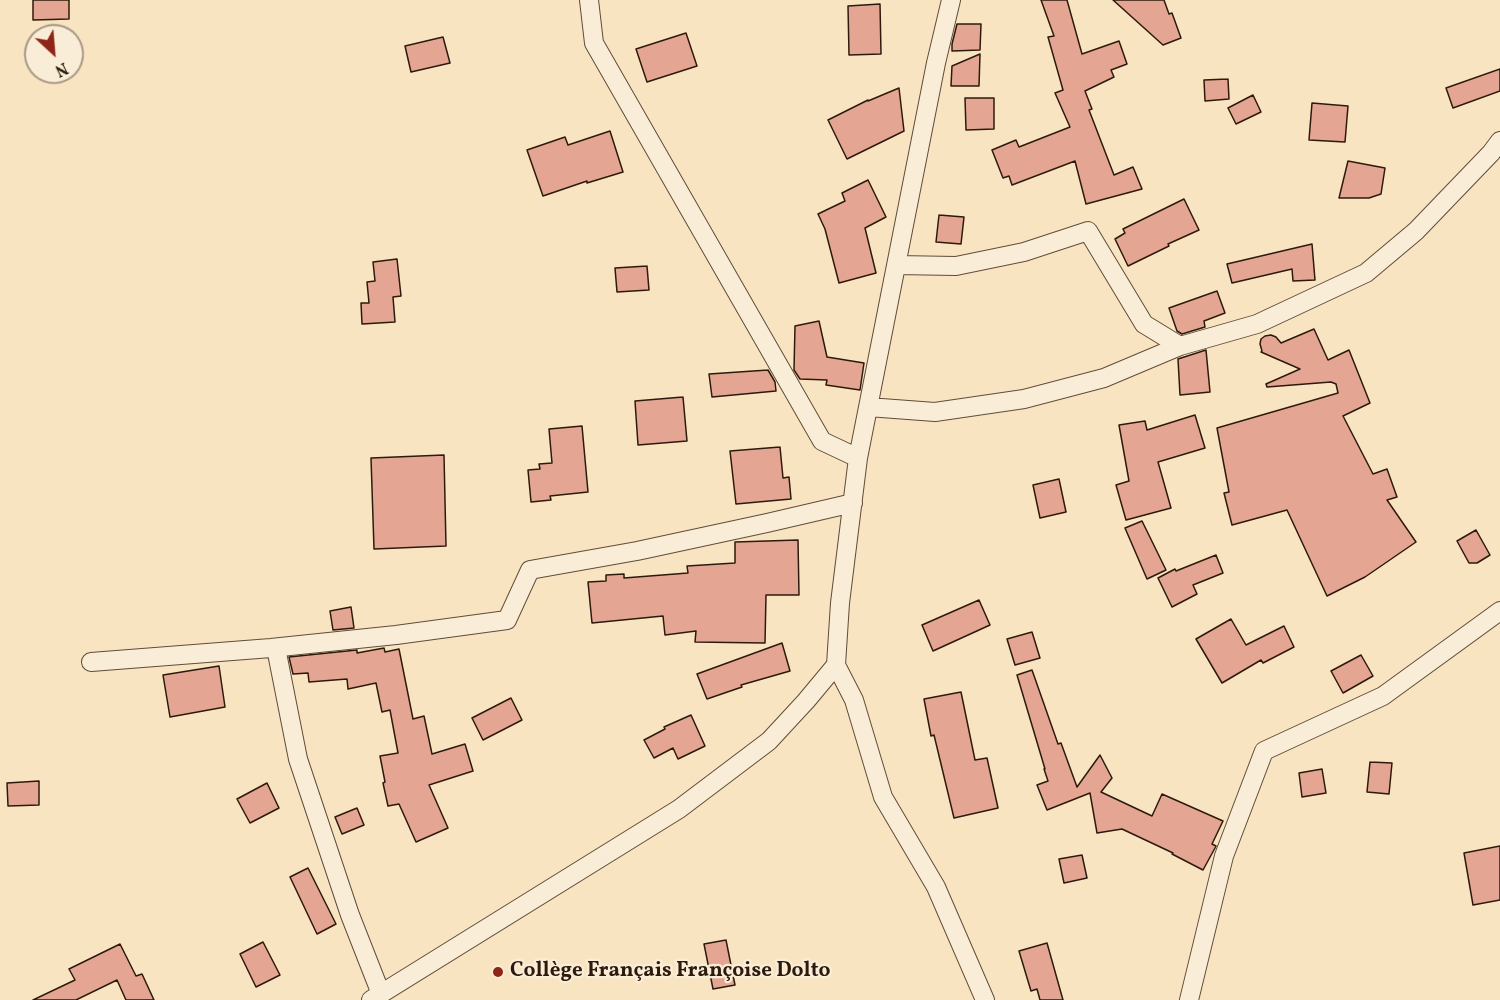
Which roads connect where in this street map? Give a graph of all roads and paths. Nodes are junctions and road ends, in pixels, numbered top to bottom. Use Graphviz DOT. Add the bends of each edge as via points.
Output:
graph roads {
  1 [pos="589,0"];
  2 [pos="951,0"];
  3 [pos="1500,141"];
  4 [pos="896,265"];
  5 [pos="1180,346"];
  6 [pos="868,407"];
  7 [pos="858,458"];
  8 [pos="853,503"];
  9 [pos="1500,611"];
  10 [pos="276,648"];
  11 [pos="91,662"];
  12 [pos="836,665"];
  13 [pos="376,997"];
  14 [pos="985,1000"];
  15 [pos="1189,1000"];
  1 -- 7 [label="street" via="594,43 822,441"];
  2 -- 4 [label="street"];
  3 -- 5 [label="street" via="1416,231 1366,273 1257,324"];
  4 -- 5 [label="street" via="956,266 1024,252 1088,231 1144,324"];
  4 -- 6 [label="street"];
  5 -- 6 [label="street" via="1104,378 1024,399 935,412"];
  6 -- 7 [label="street"];
  7 -- 8 [label="street"];
  8 -- 10 [label="street" via="530,570 507,620"];
  8 -- 12 [label="street"];
  9 -- 15 [label="street" via="1383,696 1264,751 1224,856"];
  10 -- 11 [label="street"];
  10 -- 13 [label="street" via="298,759"];
  12 -- 13 [label="street" via="769,741 679,809"];
  12 -- 14 [label="street" via="854,699 883,797 936,887"];
}
